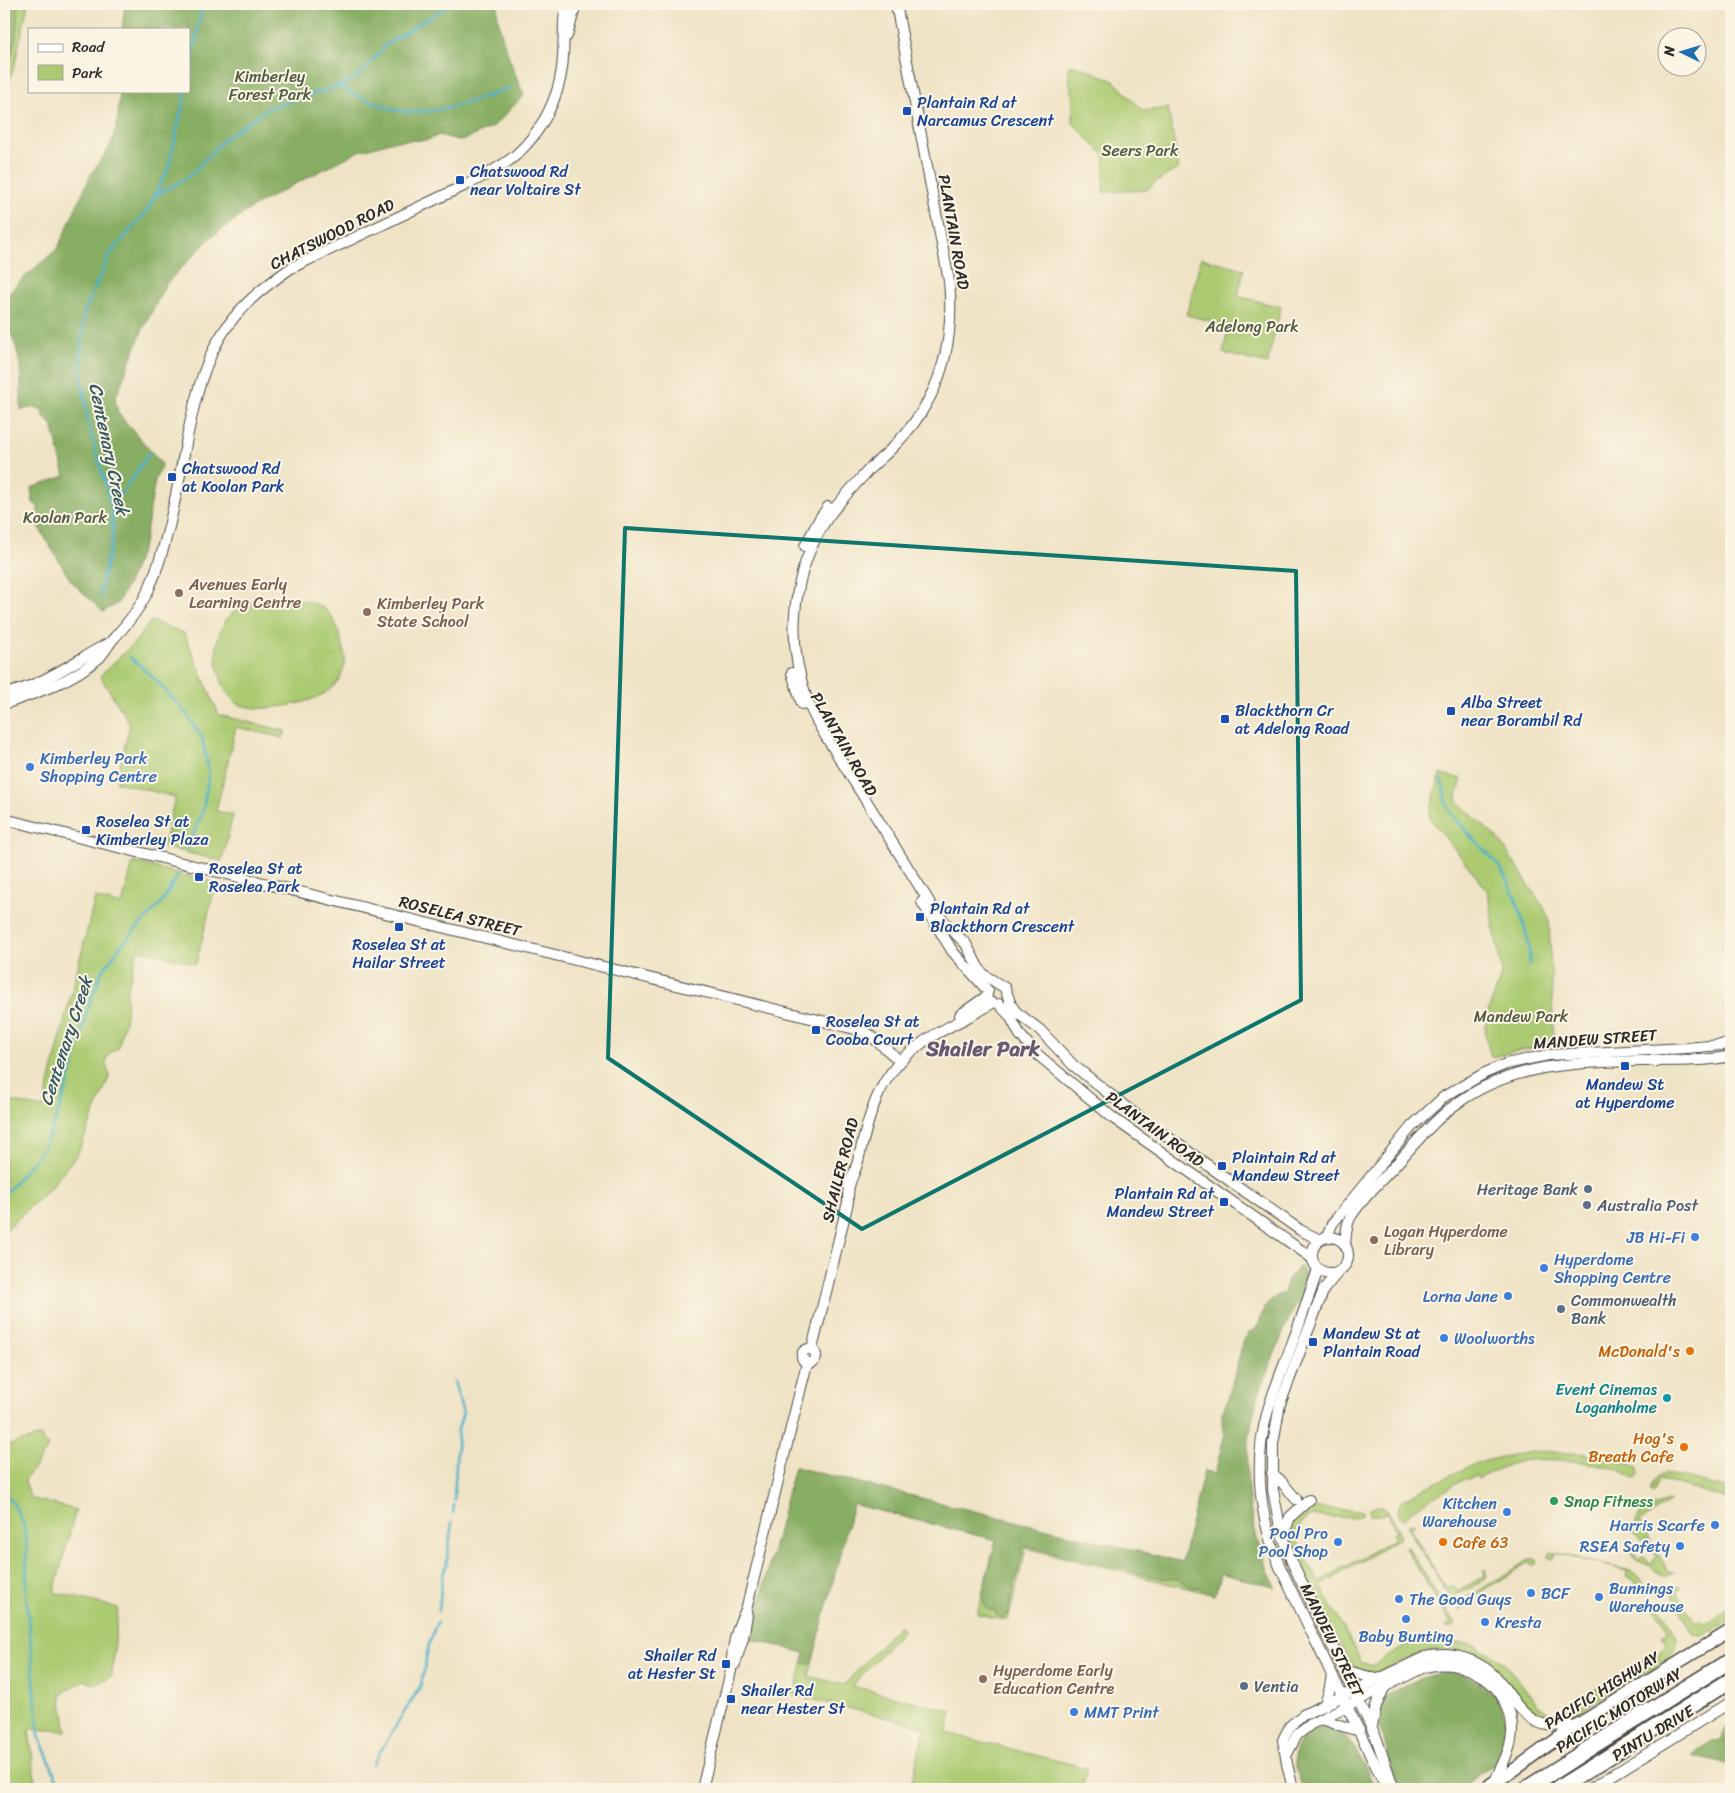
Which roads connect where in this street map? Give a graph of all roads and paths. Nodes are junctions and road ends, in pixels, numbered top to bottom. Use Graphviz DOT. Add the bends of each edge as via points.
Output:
graph roads {
  1 [pos="572,4"];
  2 [pos="576,4"];
  3 [pos="896,4"];
  4 [pos="565,8"];
  5 [pos="565,39"];
  6 [pos="867,471"];
  7 [pos="110,642"];
  8 [pos="4,694"];
  9 [pos="4,704"];
  10 [pos="4,819"];
  11 [pos="999,985"];
  12 [pos="1007,994"];
  13 [pos="991,998"];
  14 [pos="1731,1044"];
  15 [pos="1731,1056"];
  16 [pos="900,1061"];
  17 [pos="1323,1239"];
  18 [pos="1345,1244"];
  19 [pos="1312,1258"];
  20 [pos="1318,1269"];
  21 [pos="1338,1272"];
  22 [pos="1272,1473"];
  23 [pos="1296,1500"];
  24 [pos="1309,1500"];
  25 [pos="1282,1537"];
  26 [pos="1731,1630"];
  27 [pos="1731,1660"];
  28 [pos="1344,1670"];
  29 [pos="1332,1675"];
  30 [pos="1731,1680"];
  31 [pos="1381,1683"];
  32 [pos="1356,1695"];
  33 [pos="1345,1701"];
  34 [pos="1731,1702"];
  35 [pos="1324,1706"];
  36 [pos="1320,1719"];
  37 [pos="1372,1726"];
  38 [pos="1575,1726"];
  39 [pos="1359,1730"];
  40 [pos="1286,1756"];
  41 [pos="1491,1787"];
  42 [pos="702,1789"];
  43 [pos="1293,1789"];
  44 [pos="1387,1789"];
  45 [pos="1394,1789"];
  46 [pos="1526,1789"];
  47 [pos="1557,1789"];
  48 [pos="1590,1789"];
  1 -- 4 [label="street" via="570,12"];
  2 -- 5 [label="street, CHATSWOOD ROAD"];
  3 -- 6 [label="street, PLANTAIN ROAD" via="949,281 950,319 946,354 928,400 903,437"];
  4 -- 5 [label="street, CHATSWOOD ROAD"];
  5 -- 7 [label="street, CHATSWOOD ROAD" via="562,70 553,103 517,154 472,182 291,268 240,310 211,354 198,386 166,535 148,590 129,621"];
  6 -- 11 [label="street, PLANTAIN ROAD" via="828,518 804,568 794,628 800,678 818,723 933,908 966,944 984,975"];
  6 -- 13 [label="street, PLANTAIN ROAD" via="835,498 812,530 800,558 787,622 793,678 808,717 850,788 946,941"];
  7 -- 8 [label="street, CHATSWOOD ROAD" via="54,675"];
  7 -- 9 [label="street, CHATSWOOD ROAD" via="101,656 70,678"];
  10 -- 16 [label="street, ROSELEA STREET" via="859,1030 870,1035"];
  11 -- 12 [label="street"];
  11 -- 13 [label="street" via="991,987"];
  12 -- 13 [label="street" via="1004,1000"];
  12 -- 17 [label="street, PLANTAIN ROAD" via="1016,1012 1108,1093 1300,1230"];
  13 -- 16 [label="street, SHAILER ROAD" via="979,1011 922,1042"];
  13 -- 19 [label="street, PLANTAIN ROAD" via="1010,1016 1020,1035 1037,1054 1106,1113"];
  14 -- 17 [label="street, MANDEW STREET" via="1548,1054 1506,1064 1485,1073 1445,1096 1412,1126"];
  15 -- 18 [label="street, MANDEW STREET" via="1709,1060 1549,1066 1525,1071 1479,1089 1438,1119 1358,1207 1348,1225"];
  16 -- 42 [label="street, SHAILER ROAD" via="884,1081 870,1113 849,1186 848,1202 812,1349 802,1354 803,1361 808,1363 746,1610 736,1636 731,1671"];
  17 -- 18 [label="street" via="1336,1238"];
  17 -- 19 [label="street" via="1313,1249"];
  18 -- 21 [label="street" via="1348,1260"];
  19 -- 20 [label="street"];
  20 -- 21 [label="street" via="1327,1274"];
  20 -- 29 [label="street, MANDEW STREET" via="1268,1409 1261,1445 1260,1480 1265,1522 1273,1551"];
  21 -- 22 [label="street, MANDEW STREET" via="1324,1289 1284,1392 1274,1434"];
  22 -- 23 [label="street"];
  22 -- 25 [label="street, MANDEW STREET"];
  24 -- 25 [label="street" via="1290,1517"];
  25 -- 28 [label="street, MANDEW STREET"];
  26 -- 38 [label="main road, PACIFIC HIGHWAY"];
  27 -- 46 [label="highway, PACIFIC MOTORWAY"];
  28 -- 31 [label="street"];
  28 -- 32 [label="street, MANDEW STREET"];
  29 -- 33 [label="street, MANDEW STREET"];
  29 -- 35 [label="street"];
  30 -- 47 [label="highway, PACIFIC MOTORWAY"];
  31 -- 32 [label="street"];
  31 -- 37 [label="street"];
  31 -- 38 [label="street" via="1425,1657 1444,1655 1462,1658 1474,1661 1492,1673 1533,1720 1548,1725"];
  31 -- 41 [label="street" via="1441,1665 1464,1668 1490,1682 1506,1704 1512,1728 1508,1752"];
  32 -- 33 [label="street"];
  32 -- 37 [label="street, MANDEW STREET"];
  33 -- 35 [label="street"];
  33 -- 36 [label="street"];
  33 -- 39 [label="street, MANDEW STREET"];
  34 -- 48 [label="street, PINTU DRIVE"];
  35 -- 40 [label="street" via="1290,1726 1284,1740"];
  36 -- 39 [label="street"];
  36 -- 40 [label="street" via="1300,1732"];
  37 -- 45 [label="street, MANDEW STREET"];
  38 -- 41 [label="main road, PACIFIC HIGHWAY"];
  39 -- 44 [label="street, MANDEW STREET"];
  40 -- 43 [label="street"];
}
